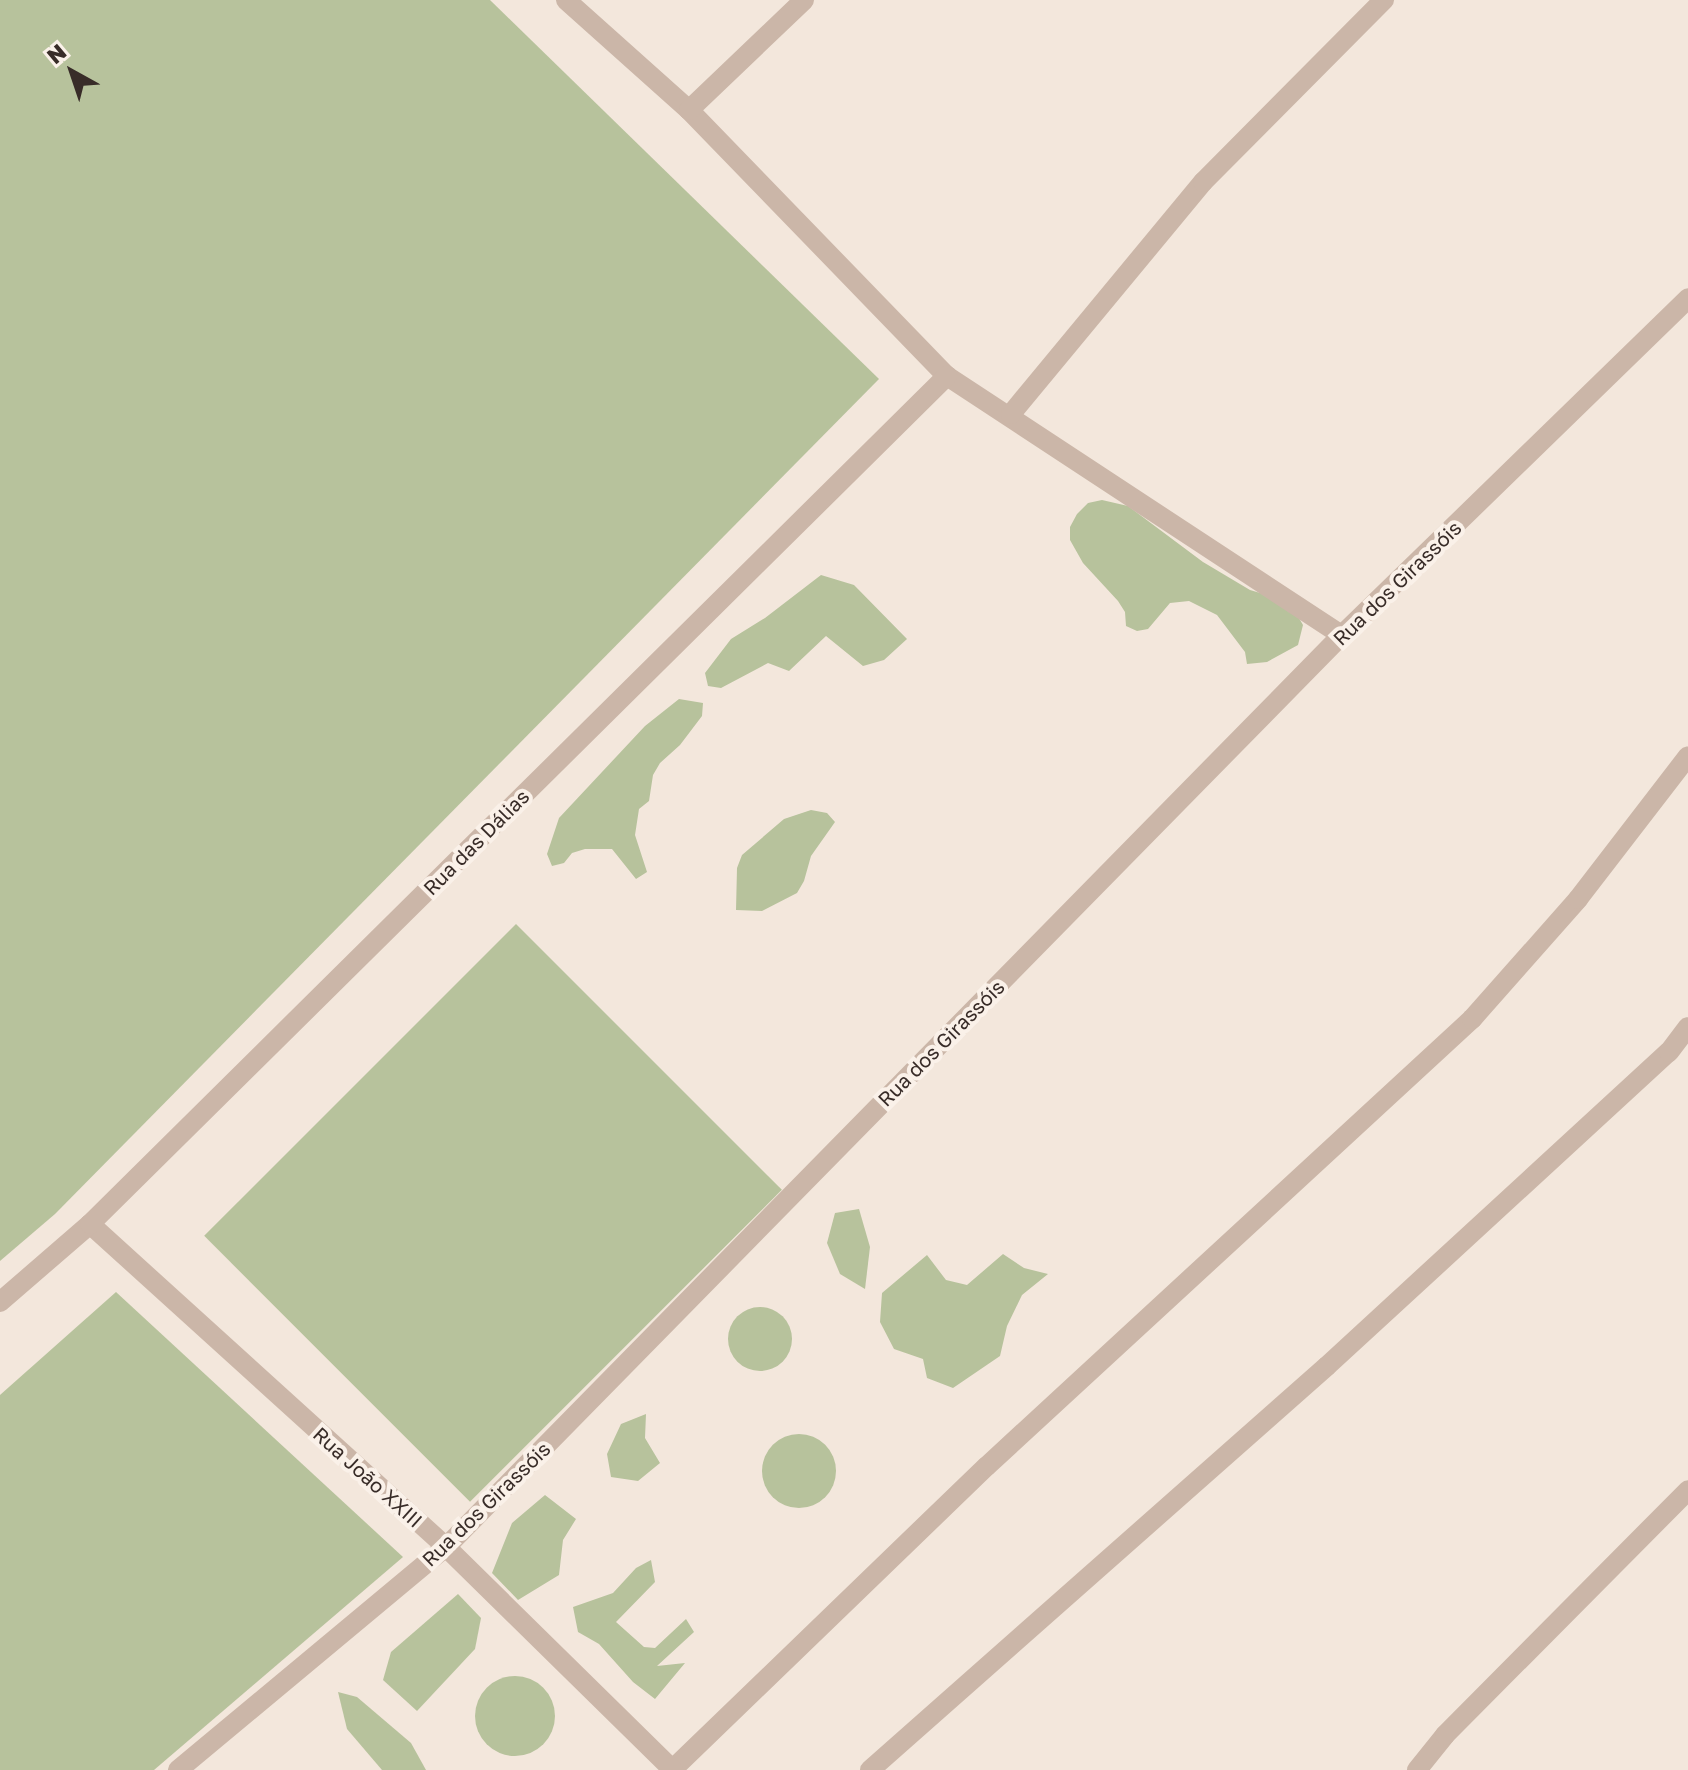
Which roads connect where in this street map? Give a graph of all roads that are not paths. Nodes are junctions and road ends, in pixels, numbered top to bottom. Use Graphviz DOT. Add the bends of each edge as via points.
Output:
graph roads {
  1 [pos="566,0"];
  2 [pos="804,0"];
  3 [pos="1384,0"];
  4 [pos="689,110"];
  5 [pos="1688,298"];
  6 [pos="947,376"];
  7 [pos="1011,414"];
  8 [pos="1342,635"];
  9 [pos="1688,756"];
  10 [pos="1688,1027"];
  11 [pos="90,1224"];
  12 [pos="0,1302"];
  13 [pos="1688,1490"];
  14 [pos="446,1547"];
  15 [pos="178,1770"];
  16 [pos="673,1770"];
  17 [pos="870,1770"];
  18 [pos="1417,1770"];
  1 -- 4 [label="street"];
  2 -- 4 [label="street"];
  3 -- 7 [label="street" via="1203,182"];
  4 -- 6 [label="street"];
  5 -- 8 [label="street, Rua dos Girassóis"];
  6 -- 7 [label="street"];
  6 -- 11 [label="street, Rua das Dálias"];
  7 -- 8 [label="street"];
  8 -- 14 [label="street, Rua dos Girassóis"];
  9 -- 16 [label="street" via="1578,899 1472,1019 987,1466"];
  10 -- 17 [label="street" via="1669,1052 1338,1355"];
  11 -- 12 [label="street, Rua das Dálias"];
  11 -- 14 [label="street, Rua João XXIII"];
  13 -- 18 [label="street" via="1445,1735"];
  14 -- 15 [label="street, Rua dos Girassóis"];
  14 -- 16 [label="street, Rua João XXIII"];
}
